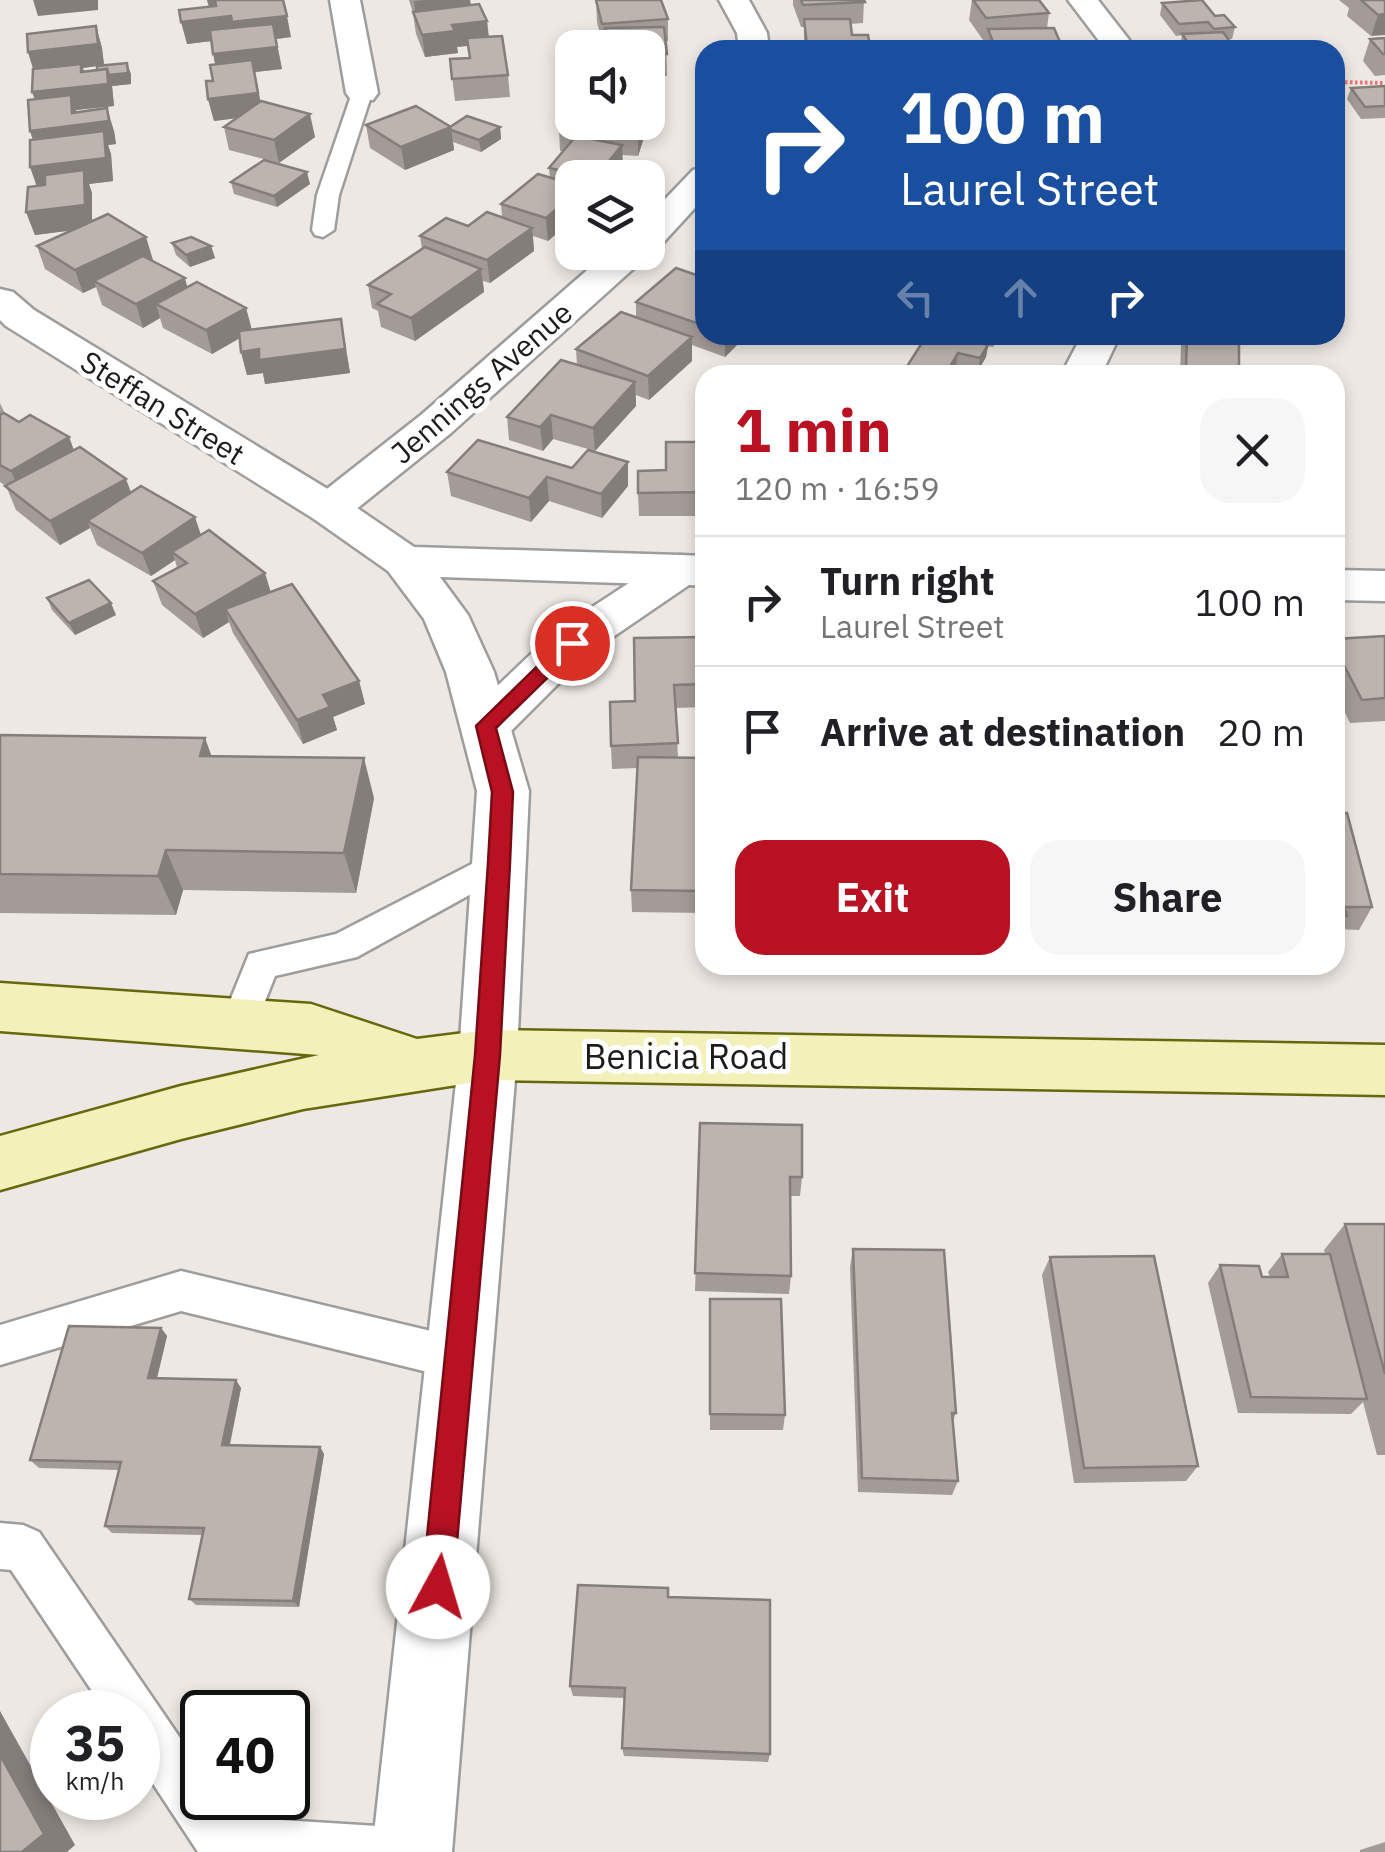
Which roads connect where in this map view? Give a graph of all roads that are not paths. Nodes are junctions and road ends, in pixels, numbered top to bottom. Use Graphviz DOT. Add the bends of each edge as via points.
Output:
graph roads {
  1 [pos="345,0"];
  2 [pos="734,0"];
  3 [pos="1083,0"];
  4 [pos="753,40"];
  5 [pos="1114,40"];
  6 [pos="362,94"];
  7 [pos="695,188"];
  8 [pos="665,219"];
  9 [pos="323,230"];
  10 [pos="610,270"];
  11 [pos="0,300"];
  12 [pos="329,509"];
  13 [pos="404,561"];
  14 [pos="692,570"];
  15 [pos="1345,584"];
  16 [pos="1385,586"];
  17 [pos="486,726"];
  18 [pos="499,863"];
  19 [pos="0,1007"];
  20 [pos="239,1024"];
  21 [pos="488,1055"];
  22 [pos="413,1062"];
  23 [pos="1385,1070"];
  24 [pos="0,1163"];
  25 [pos="0,1345"];
  26 [pos="460,1359"];
  27 [pos="0,1546"];
  28 [pos="119,1690"];
  29 [pos="160,1751"];
  30 [pos="377,1852"];
  31 [pos="412,1852"];
  1 -- 6 [label="street"];
  2 -- 4 [label="street"];
  3 -- 5 [label="street"];
  6 -- 9 [label="lane"];
  7 -- 8 [label="street"];
  10 -- 12 [label="street, Jennings Avenue"];
  11 -- 12 [label="street, Steffan Street"];
  12 -- 13 [label="street, Steffan Street"];
  13 -- 14 [label="street"];
  13 -- 17 [label="street" via="445,615"];
  14 -- 17 [label="street" via="572,643"];
  15 -- 16 [label="street"];
  17 -- 18 [label="street" via="503,792"];
  18 -- 20 [label="lane" via="344,947 262,964"];
  18 -- 21 [label="street"];
  19 -- 20 [label="main road"];
  20 -- 22 [label="main road" via="311,1028"];
  21 -- 22 [label="main road, Benicia Road"];
  21 -- 23 [label="main road, Benicia Road"];
  21 -- 26 [label="street"];
  22 -- 24 [label="main road, Benicia Road" via="144,1122"];
  25 -- 26 [label="lane" via="181,1291"];
  26 -- 31 [label="street"];
  27 -- 28 [label="lane" via="23,1548"];
  29 -- 30 [label="lane" via="221,1842"];
}
